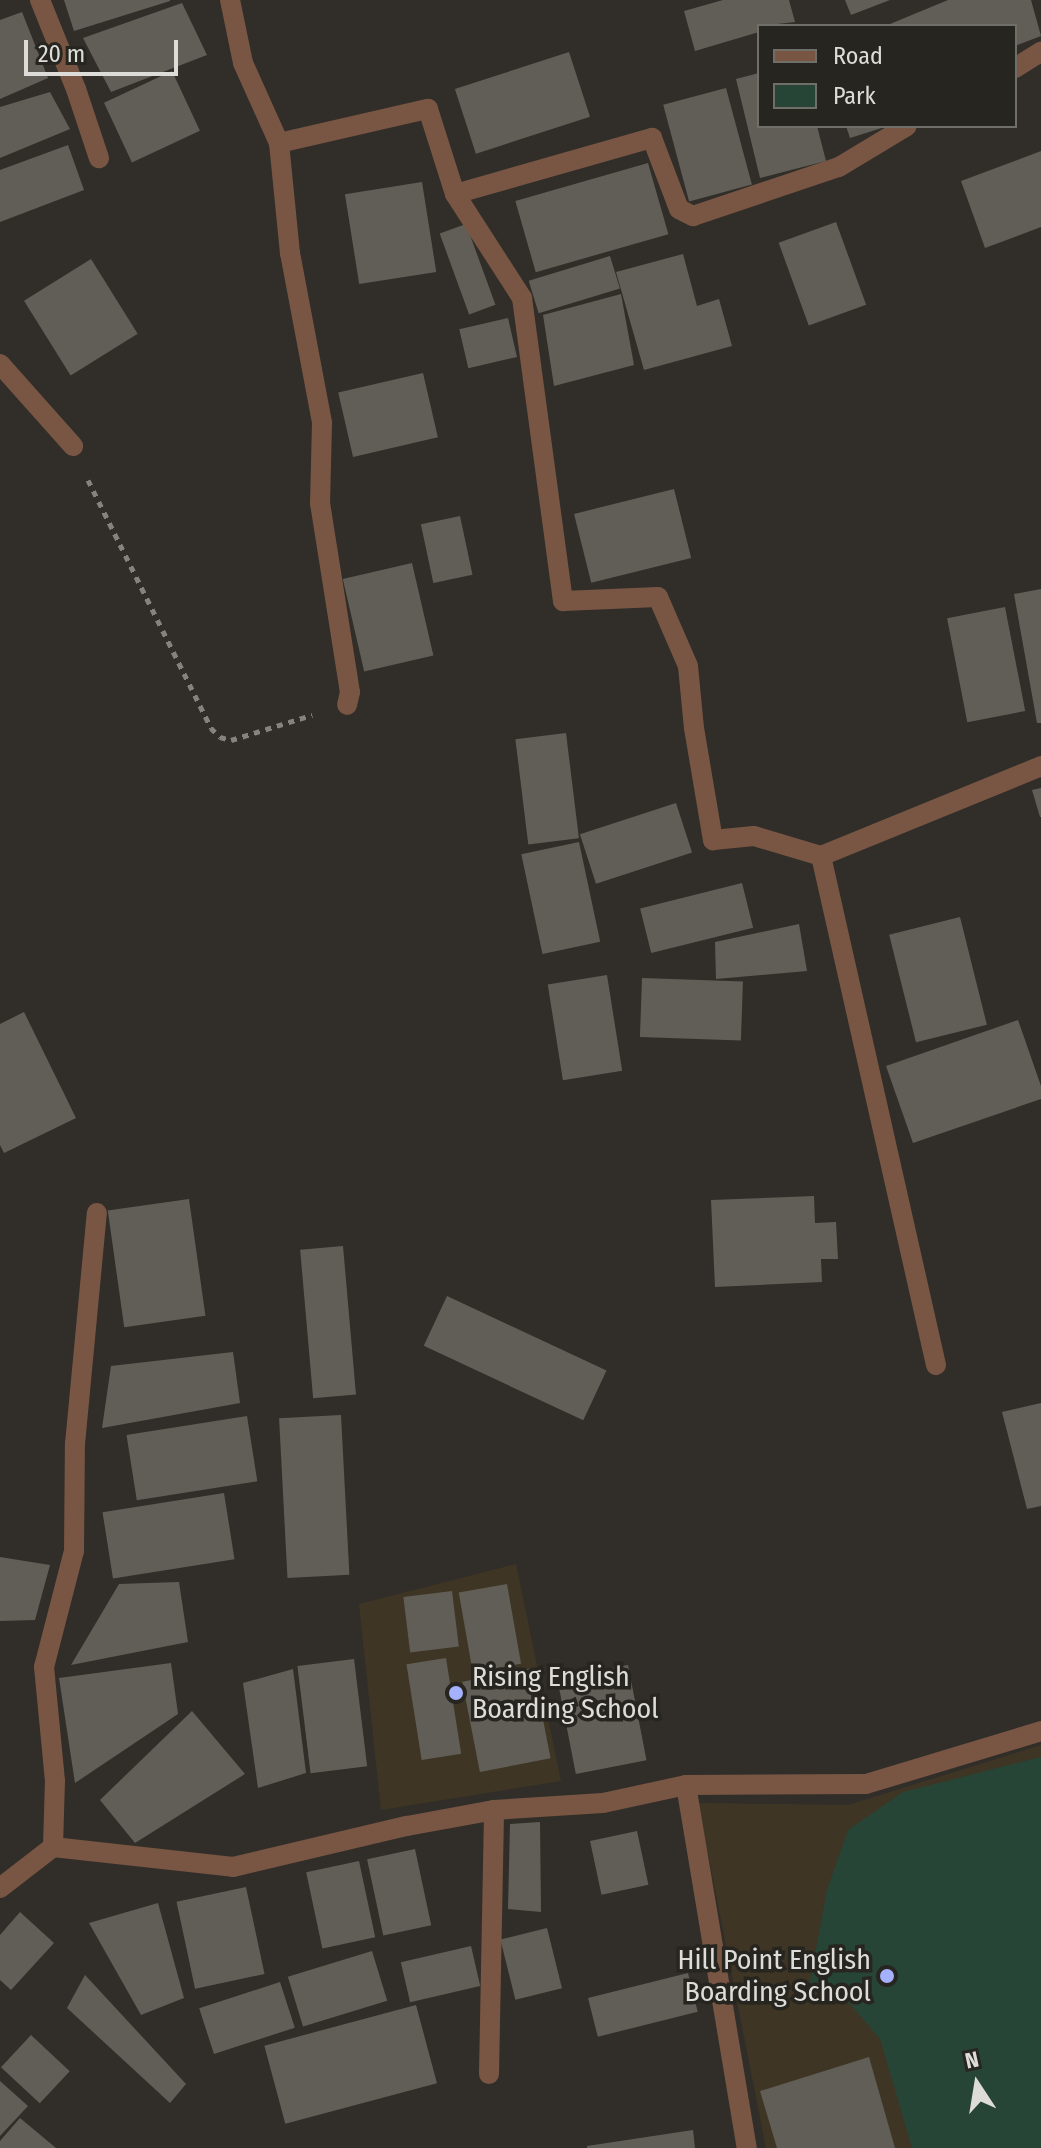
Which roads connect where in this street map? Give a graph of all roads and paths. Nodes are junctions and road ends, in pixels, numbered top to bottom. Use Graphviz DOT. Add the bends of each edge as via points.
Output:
graph roads {
  1 [pos="40,0"];
  2 [pos="230,0"];
  3 [pos="1041,52"];
  4 [pos="1017,67"];
  5 [pos="904,128"];
  6 [pos="279,143"];
  7 [pos="99,158"];
  8 [pos="455,194"];
  9 [pos="0,364"];
  10 [pos="73,446"];
  11 [pos="347,705"];
  12 [pos="1041,766"];
  13 [pos="821,856"];
  14 [pos="97,1213"];
  15 [pos="936,1365"];
  16 [pos="1041,1731"];
  17 [pos="686,1785"];
  18 [pos="494,1810"];
  19 [pos="53,1847"];
  20 [pos="0,1888"];
  21 [pos="489,2074"];
  22 [pos="747,2148"];
  1 -- 7 [label="street"];
  2 -- 6 [label="street" via="243,63"];
  3 -- 4 [label="street"];
  5 -- 8 [label="street" via="839,167 693,216 679,209 652,138"];
  6 -- 8 [label="street" via="428,109"];
  6 -- 11 [label="street" via="290,253 322,423 320,503 350,692"];
  8 -- 13 [label="street" via="522,298 563,601 658,597 688,666 713,840 754,836"];
  9 -- 10 [label="street"];
  10 -- 11 [label="path" via="220,737 231,740"];
  12 -- 13 [label="street"];
  13 -- 15 [label="street"];
  14 -- 19 [label="street" via="75,1444 74,1551 44,1667 55,1781"];
  16 -- 17 [label="street" via="866,1784"];
  17 -- 18 [label="street" via="603,1803"];
  17 -- 22 [label="street"];
  18 -- 19 [label="street" via="233,1867"];
  18 -- 21 [label="street"];
  19 -- 20 [label="street"];
}
